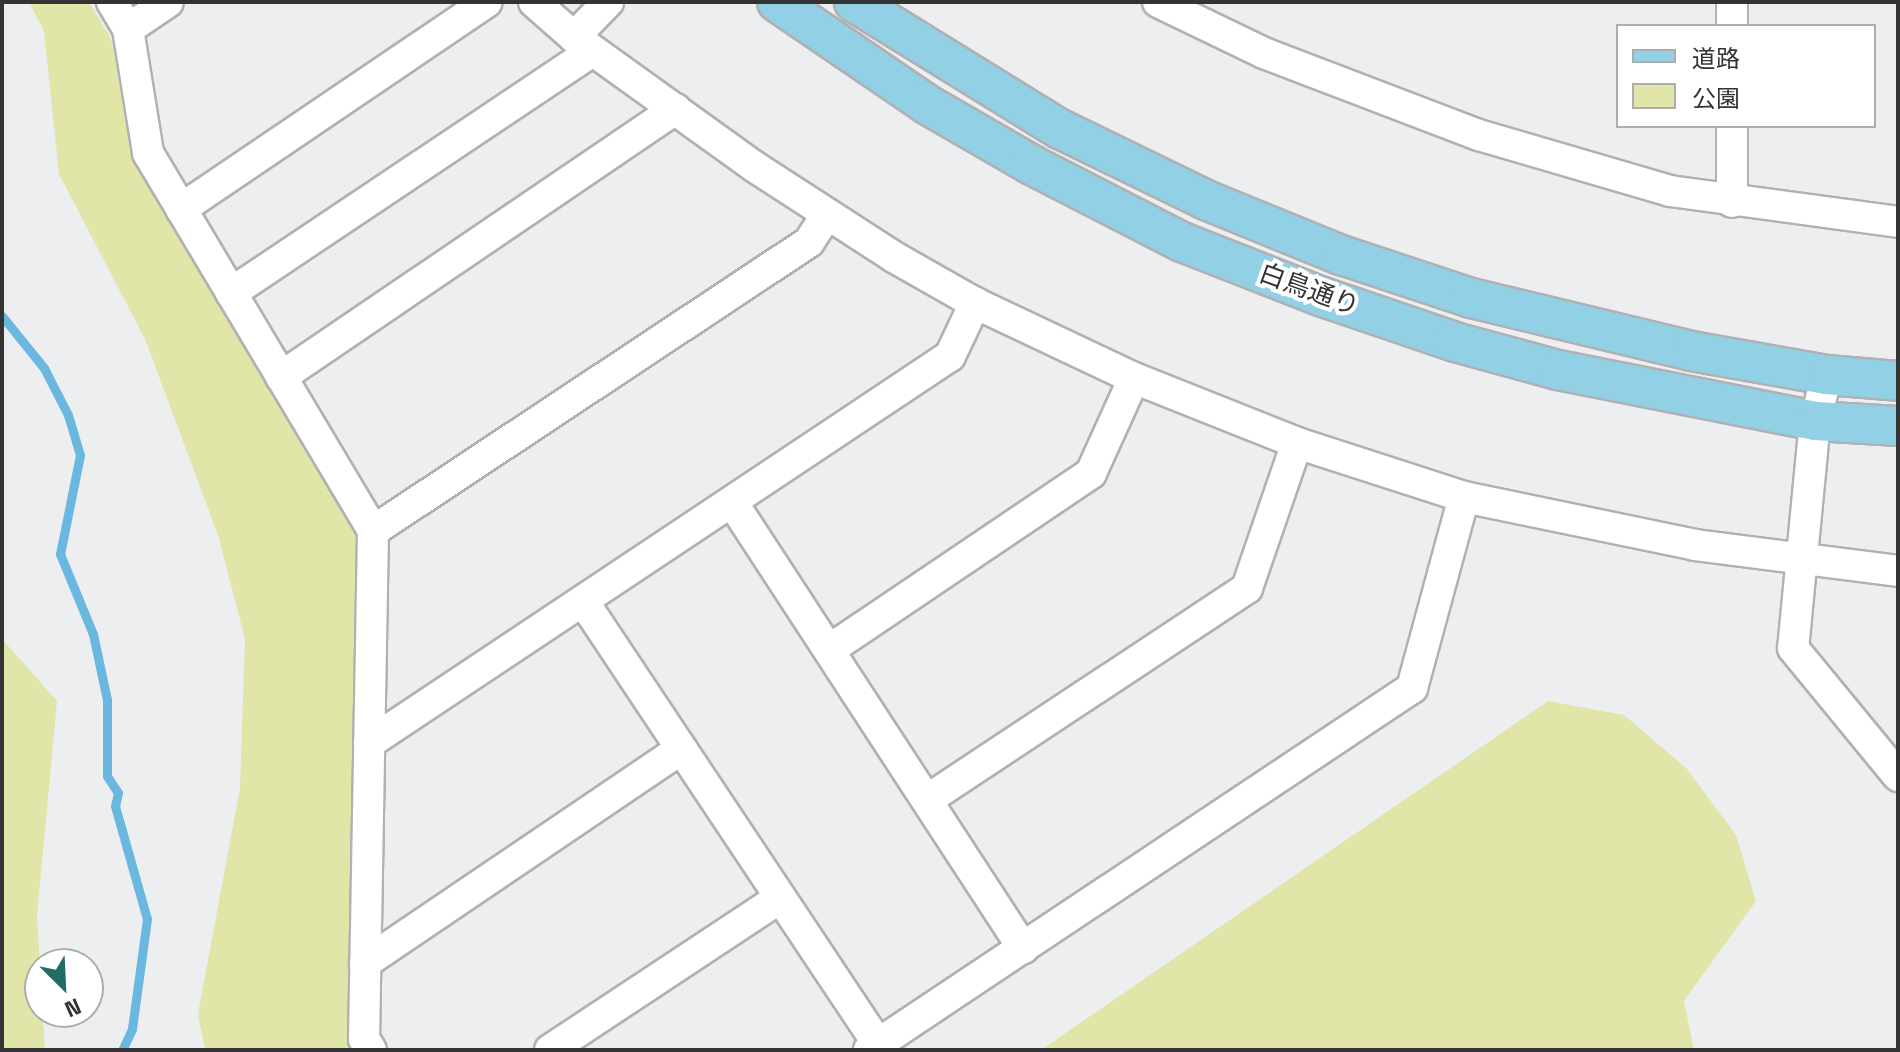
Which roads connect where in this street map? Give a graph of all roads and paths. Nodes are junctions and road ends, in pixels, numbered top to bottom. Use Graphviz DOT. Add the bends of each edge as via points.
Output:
graph roads {
  1 [pos="112,2"];
  2 [pos="168,2"];
  3 [pos="487,2"];
  4 [pos="534,2"];
  5 [pos="608,2"];
  6 [pos="777,2"];
  7 [pos="854,2"];
  8 [pos="1158,2"];
  9 [pos="1732,2"];
  10 [pos="1732,24"];
  11 [pos="128,29"];
  12 [pos="583,44"];
  13 [pos="675,109"];
  14 [pos="1732,128"];
  15 [pos="1732,202"];
  16 [pos="181,209"];
  17 [pos="827,214"];
  18 [pos="1898,222"];
  19 [pos="231,293"];
  20 [pos="975,303"];
  21 [pos="1827,375"];
  22 [pos="281,377"];
  23 [pos="1134,378"];
  24 [pos="1898,381"];
  25 [pos="1815,421"];
  26 [pos="1898,426"];
  27 [pos="1297,443"];
  28 [pos="1464,497"];
  29 [pos="732,502"];
  30 [pos="373,531"];
  31 [pos="1800,561"];
  32 [pos="1898,571"];
  33 [pos="583,601"];
  34 [pos="829,650"];
  35 [pos="369,743"];
  36 [pos="681,749"];
  37 [pos="1898,776"];
  38 [pos="927,800"];
  39 [pos="780,898"];
  40 [pos="1023,948"];
  41 [pos="365,963"];
  42 [pos="873,1047"];
  43 [pos="371,1050"];
  44 [pos="550,1050"];
  1 -- 11 [label="street"];
  2 -- 11 [label="street"];
  3 -- 16 [label="street"];
  4 -- 12 [label="street"];
  5 -- 12 [label="street"];
  6 -- 25 [label="main road, 白鳥通り" via="941,112 1182,242 1455,342 1558,370"];
  7 -- 21 [label="main road, 白鳥通り" via="1060,129 1206,200 1341,255 1570,324"];
  8 -- 15 [label="street" via="1264,53 1479,135 1670,191"];
  9 -- 10 [label="street"];
  11 -- 16 [label="street" via="148,153"];
  12 -- 13 [label="street"];
  12 -- 19 [label="street"];
  13 -- 17 [label="street"];
  13 -- 22 [label="street"];
  14 -- 15 [label="street"];
  15 -- 18 [label="street"];
  16 -- 19 [label="street"];
  17 -- 20 [label="street"];
  17 -- 30 [label="street" via="809,242"];
  19 -- 22 [label="street"];
  20 -- 23 [label="street"];
  20 -- 29 [label="street" via="950,356"];
  21 -- 24 [label="main road, 白鳥通り"];
  21 -- 25 [label="street"];
  22 -- 30 [label="street"];
  23 -- 27 [label="street"];
  23 -- 34 [label="street" via="1091,473"];
  25 -- 26 [label="main road, 白鳥通り"];
  25 -- 31 [label="street"];
  27 -- 28 [label="street"];
  27 -- 38 [label="street" via="1247,588"];
  28 -- 31 [label="street" via="1580,524"];
  28 -- 40 [label="street" via="1412,688"];
  29 -- 33 [label="street"];
  29 -- 34 [label="street"];
  30 -- 35 [label="street"];
  31 -- 32 [label="street"];
  31 -- 37 [label="street" via="1793,648"];
  33 -- 35 [label="street"];
  33 -- 36 [label="street"];
  34 -- 38 [label="street"];
  35 -- 41 [label="street"];
  36 -- 39 [label="street"];
  36 -- 41 [label="street"];
  38 -- 40 [label="street"];
  39 -- 42 [label="street"];
  39 -- 44 [label="street"];
  40 -- 42 [label="street"];
  41 -- 43 [label="street" via="364,1039"];
}
